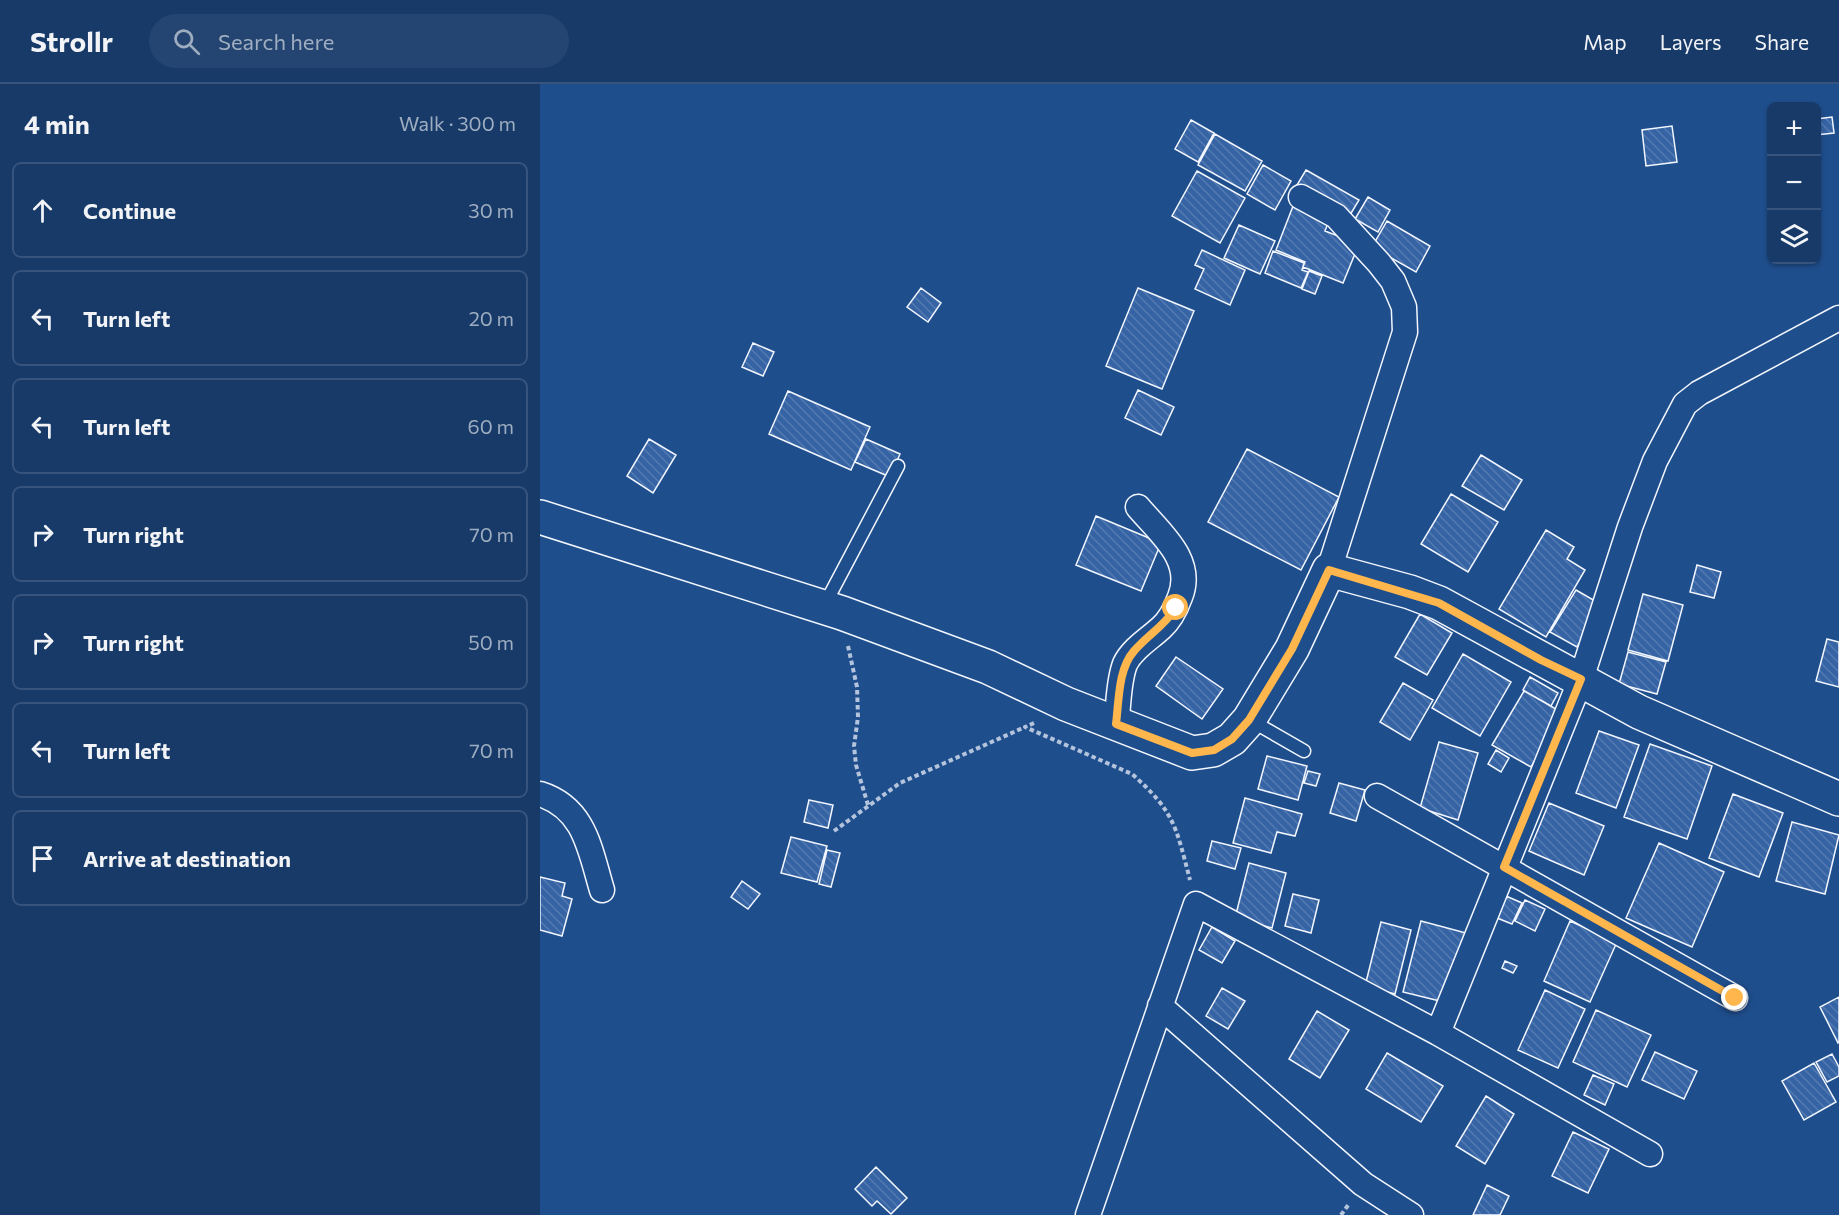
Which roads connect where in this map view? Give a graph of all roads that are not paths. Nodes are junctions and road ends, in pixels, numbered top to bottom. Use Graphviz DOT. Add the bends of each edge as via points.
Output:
graph roads {
  1 [pos="1301,197"];
  2 [pos="1839,318"];
  3 [pos="898,466"];
  4 [pos="1138,507"];
  5 [pos="540,517"];
  6 [pos="1329,570"];
  7 [pos="833,610"];
  8 [pos="1581,679"];
  9 [pos="1249,720"];
  10 [pos="1116,724"];
  11 [pos="1304,751"];
  12 [pos="540,794"];
  13 [pos="1377,796"];
  14 [pos="1839,799"];
  15 [pos="1504,867"];
  16 [pos="602,890"];
  17 [pos="1735,998"];
  18 [pos="1160,1006"];
  19 [pos="1438,1033"];
  20 [pos="1650,1154"];
  21 [pos="1088,1215"];
  22 [pos="1412,1215"];
  1 -- 6 [label="street" via="1336,216 1393,281 1404,307 1405,332"];
  2 -- 8 [label="street" via="1684,404 1630,527"];
  3 -- 7 [label="lane"];
  4 -- 10 [label="street" via="1177,553 1185,587 1164,626 1134,651 1125,665"];
  5 -- 7 [label="street"];
  6 -- 8 [label="street" via="1439,603"];
  6 -- 9 [label="street" via="1292,649"];
  7 -- 10 [label="street" via="988,667"];
  8 -- 14 [label="street" via="1639,712"];
  8 -- 15 [label="street"];
  9 -- 10 [label="street" via="1232,739 1214,750 1192,753"];
  9 -- 11 [label="lane"];
  12 -- 16 [label="street" via="573,813 585,835"];
  13 -- 15 [label="street"];
  15 -- 17 [label="street"];
  15 -- 19 [label="street"];
  18 -- 19 [label="street" via="1196,904"];
  18 -- 21 [label="street"];
  18 -- 22 [label="street" via="1364,1184"];
  19 -- 20 [label="street"];
}
